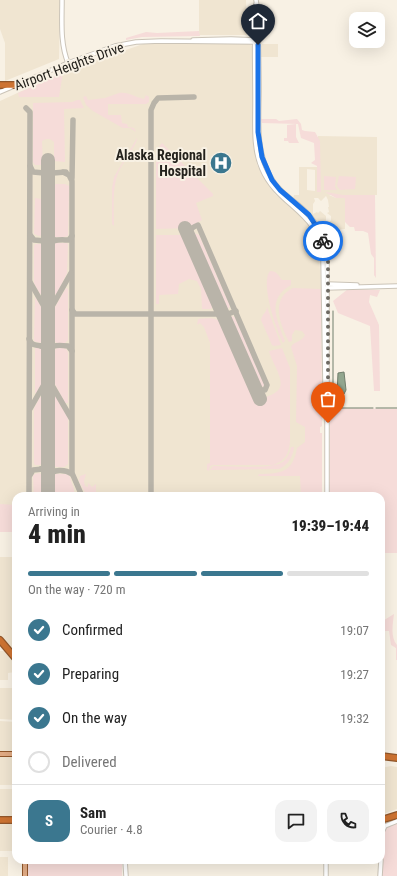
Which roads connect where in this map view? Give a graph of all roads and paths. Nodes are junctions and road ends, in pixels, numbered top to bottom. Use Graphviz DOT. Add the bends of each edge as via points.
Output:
graph roads {
  1 [pos="62,0"];
  2 [pos="256,2"];
  3 [pos="256,41"];
  4 [pos="68,64"];
  5 [pos="0,85"];
  6 [pos="16,85"];
  7 [pos="0,92"];
  8 [pos="323,286"];
  9 [pos="328,286"];
  10 [pos="397,286"];
  11 [pos="326,492"];
  12 [pos="326,492"];
  13 [pos="0,640"];
  14 [pos="12,654"];
  15 [pos="0,754"];
  16 [pos="12,754"];
  17 [pos="385,756"];
  18 [pos="397,758"];
  19 [pos="397,815"];
  20 [pos="385,819"];
  21 [pos="0,820"];
  22 [pos="12,820"];
  23 [pos="397,820"];
  24 [pos="385,826"];
  25 [pos="25,864"];
  26 [pos="126,864"];
  27 [pos="326,864"];
  28 [pos="25,876"];
  29 [pos="126,876"];
  30 [pos="326,876"];
  1 -- 4 [label="main road" via="62,42"];
  2 -- 3 [label="main road"];
  3 -- 4 [label="main road, Airport Heights Drive" via="138,42 115,46"];
  3 -- 8 [label="main road" via="255,134 258,158 274,189 307,218 317,233 322,246"];
  3 -- 9 [label="main road" via="258,132 262,157 276,185 305,211 318,229 327,256"];
  4 -- 6 [label="main road, Airport Heights Drive"];
  5 -- 6 [label="highway"];
  6 -- 7 [label="main road, Airport Heights Drive"];
  8 -- 9 [label="main road"];
  8 -- 12 [label="main road"];
  9 -- 10 [label="main road"];
  9 -- 11 [label="main road"];
  13 -- 14 [label="highway"];
  15 -- 16 [label="main road"];
  17 -- 18 [label="highway"];
  19 -- 20 [label="highway"];
  21 -- 22 [label="highway"];
  23 -- 24 [label="main road"];
  25 -- 28 [label="main road"];
  26 -- 29 [label="main road"];
  27 -- 30 [label="main road"];
}
